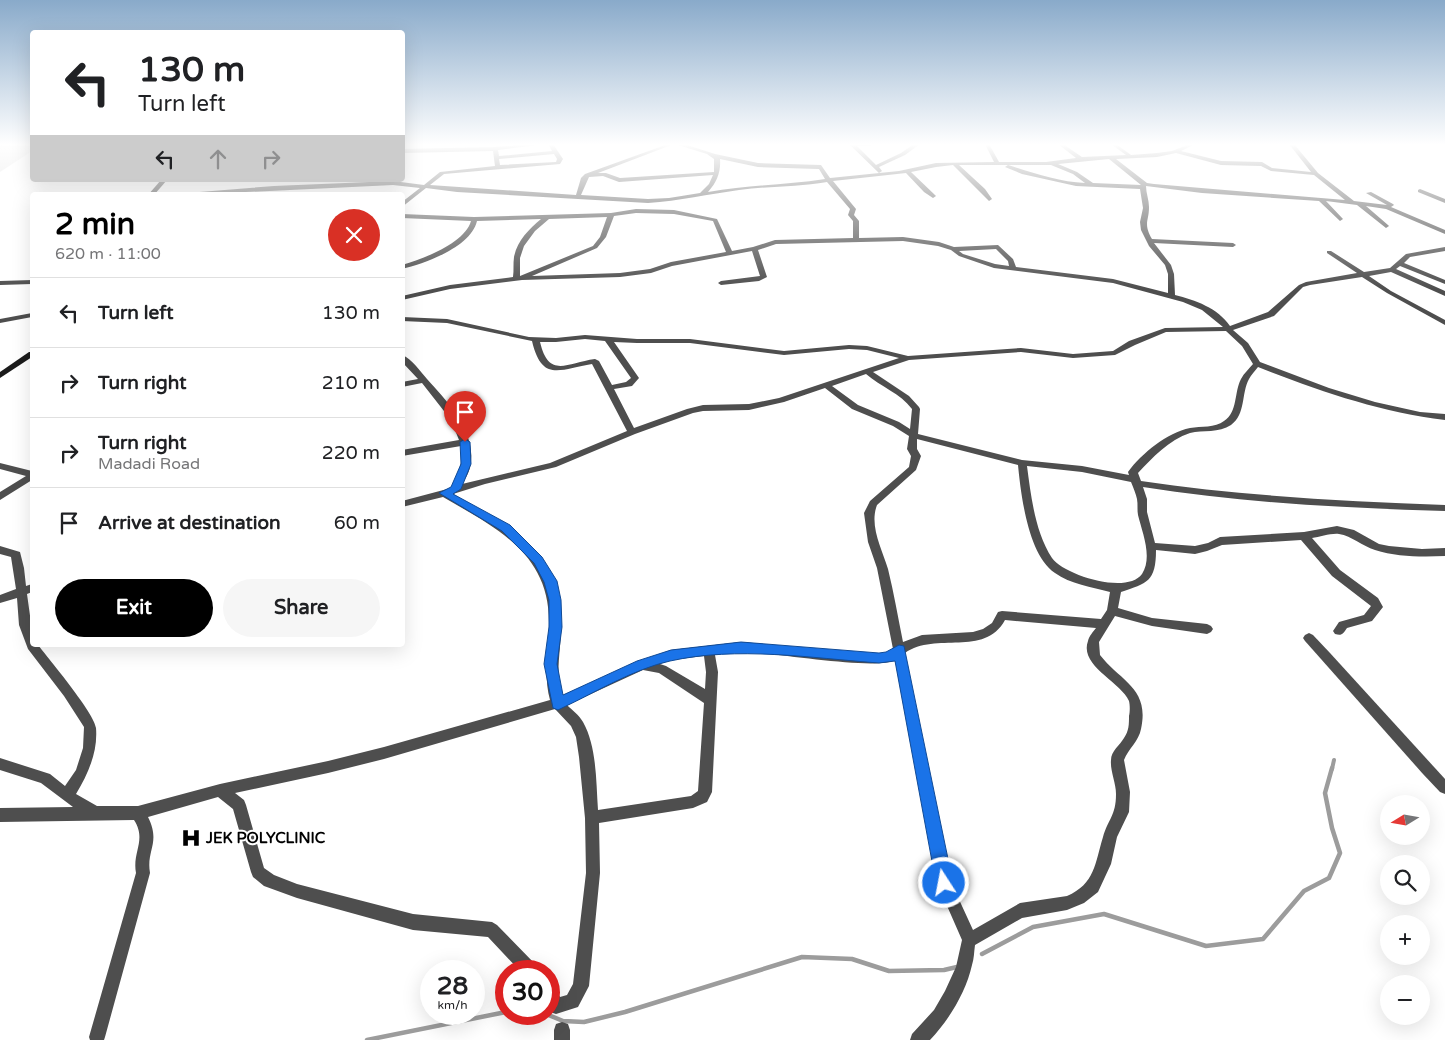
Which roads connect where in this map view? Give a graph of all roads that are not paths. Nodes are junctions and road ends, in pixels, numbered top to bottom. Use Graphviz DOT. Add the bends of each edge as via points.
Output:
graph roads {
  1 [pos="417,193"];
  2 [pos="509,193"];
  3 [pos="579,193"];
  4 [pos="703,193"];
  5 [pos="708,193"];
  6 [pos="839,193"];
  7 [pos="928,193"];
  8 [pos="985,193"];
  9 [pos="1145,193"];
  10 [pos="1219,193"];
  11 [pos="1342,193"];
  12 [pos="1369,193"];
  13 [pos="1423,193"];
  14 [pos="933,196"];
  15 [pos="578,197"];
  16 [pos="989,199"];
  17 [pos="1320,199"];
  18 [pos="1356,202"];
  19 [pos="1445,202"];
  20 [pos="405,203"];
  21 [pos="1392,208"];
  22 [pos="611,215"];
  23 [pos="405,216"];
  24 [pos="548,217"];
  25 [pos="474,219"];
  26 [pos="1340,219"];
  27 [pos="1386,226"];
  28 [pos="1445,232"];
  29 [pos="856,239"];
  30 [pos="1149,241"];
  31 [pos="1233,245"];
  32 [pos="953,249"];
  33 [pos="1445,249"];
  34 [pos="754,250"];
  35 [pos="1329,252"];
  36 [pos="730,254"];
  37 [pos="1399,263"];
  38 [pos="405,266"];
  39 [pos="1012,268"];
  40 [pos="1392,270"];
  41 [pos="1360,274"];
  42 [pos="519,278"];
  43 [pos="30,282"];
  44 [pos="1445,282"];
  45 [pos="720,283"];
  46 [pos="0,284"];
  47 [pos="1445,294"];
  48 [pos="1172,295"];
  49 [pos="405,297"];
  50 [pos="30,315"];
  51 [pos="405,319"];
  52 [pos="0,321"];
  53 [pos="1445,323"];
  54 [pos="1228,329"];
  55 [pos="535,339"];
  56 [pos="608,339"];
  57 [pos="30,355"];
  58 [pos="908,358"];
  59 [pos="405,360"];
  60 [pos="1257,364"];
  61 [pos="867,371"];
  62 [pos="0,376"];
  63 [pos="423,380"];
  64 [pos="405,384"];
  65 [pos="826,385"];
  66 [pos="608,388"];
  67 [pos="1445,417"];
  68 [pos="632,432"];
  69 [pos="913,435"];
  70 [pos="465,442"];
  71 [pos="405,452"];
  72 [pos="1022,463"];
  73 [pos="0,466"];
  74 [pos="30,474"];
  75 [pos="30,476"];
  76 [pos="1135,481"];
  77 [pos="455,489"];
  78 [pos="444,493"];
  79 [pos="0,496"];
  80 [pos="405,503"];
  81 [pos="1445,508"];
  82 [pos="1304,536"];
  83 [pos="1151,546"];
  84 [pos="0,550"];
  85 [pos="1445,552"];
  86 [pos="27,590"];
  87 [pos="1116,590"];
  88 [pos="0,600"];
  89 [pos="1112,611"];
  90 [pos="1105,624"];
  91 [pos="1207,630"];
  92 [pos="1339,631"];
  93 [pos="1308,638"];
  94 [pos="30,640"];
  95 [pos="33,647"];
  96 [pos="899,650"];
  97 [pos="709,652"];
  98 [pos="642,665"];
  99 [pos="710,702"];
  100 [pos="558,704"];
  101 [pos="0,764"];
  102 [pos="1445,788"];
  103 [pos="220,790"];
  104 [pos="67,796"];
  105 [pos="95,812"];
  106 [pos="138,812"];
  107 [pos="0,815"];
  108 [pos="592,818"];
  109 [pos="970,940"];
  110 [pos="520,960"];
  111 [pos="560,1005"];
  112 [pos="98,1037"];
  113 [pos="918,1040"];
  1 -- 20 [label="street"];
  2 -- 15 [label="street"];
  3 -- 15 [label="street"];
  4 -- 5 [label="street"];
  4 -- 15 [label="street" via="648,201"];
  6 -- 29 [label="street" via="853,209 851,215 856,221"];
  7 -- 14 [label="street"];
  8 -- 16 [label="street"];
  9 -- 30 [label="street" via="1144,230"];
  10 -- 17 [label="street"];
  11 -- 18 [label="street"];
  12 -- 21 [label="street"];
  13 -- 19 [label="street"];
  17 -- 18 [label="street"];
  17 -- 26 [label="street"];
  18 -- 21 [label="street"];
  18 -- 27 [label="street"];
  21 -- 28 [label="street"];
  22 -- 24 [label="street"];
  22 -- 36 [label="street" via="636,211 674,212 716,220"];
  22 -- 42 [label="street" via="603,237 595,247"];
  23 -- 25 [label="street"];
  24 -- 25 [label="street"];
  24 -- 42 [label="street" via="526,238 518,251"];
  25 -- 38 [label="street" via="463,238 440,252"];
  29 -- 32 [label="street" via="921,241"];
  29 -- 34 [label="street" via="775,242"];
  30 -- 31 [label="street"];
  30 -- 48 [label="street" via="1168,265"];
  32 -- 39 [label="street" via="961,256"];
  32 -- 39 [label="street" via="998,247 1011,260"];
  33 -- 37 [label="street" via="1408,255"];
  34 -- 36 [label="street"];
  34 -- 45 [label="street" via="764,277"];
  35 -- 41 [label="street"];
  36 -- 42 [label="street" via="620,275"];
  37 -- 40 [label="street"];
  37 -- 44 [label="street"];
  39 -- 48 [label="street" via="1113,280"];
  40 -- 41 [label="street"];
  40 -- 47 [label="street"];
  41 -- 53 [label="street"];
  41 -- 54 [label="street" via="1308,283 1270,314"];
  42 -- 49 [label="street" via="450,287"];
  43 -- 46 [label="street"];
  48 -- 54 [label="street" via="1205,308"];
  50 -- 52 [label="street"];
  51 -- 55 [label="street" via="447,321"];
  54 -- 58 [label="street" via="1165,330 1115,353 1099,355 1064,356 1021,350"];
  54 -- 60 [label="street" via="1245,345"];
  55 -- 56 [label="street"];
  55 -- 66 [label="street" via="537,352 544,364 568,368 595,361"];
  56 -- 58 [label="street" via="637,342 690,340 784,353 867,348"];
  56 -- 66 [label="street" via="634,378 629,384"];
  57 -- 62 [label="main road"];
  58 -- 61 [label="street"];
  59 -- 63 [label="street"];
  60 -- 67 [label="street" via="1369,404"];
  60 -- 76 [label="street" via="1244,381 1235,414 1229,422 1172,438 1144,459 1133,472"];
  61 -- 65 [label="street"];
  61 -- 69 [label="street" via="914,405"];
  63 -- 64 [label="street"];
  63 -- 70 [label="street" via="458,423"];
  65 -- 68 [label="street" via="749,407 702,408"];
  65 -- 69 [label="street" via="855,406"];
  66 -- 68 [label="street"];
  68 -- 77 [label="street" via="553,465"];
  69 -- 72 [label="street"];
  69 -- 96 [label="street" via="912,449 916,456 913,468 873,503 869,512"];
  70 -- 71 [label="street"];
  70 -- 77 [label="street" via="466,464"];
  72 -- 76 [label="street" via="1082,469"];
  72 -- 87 [label="street" via="1029,511 1047,559 1056,569 1069,575"];
  73 -- 74 [label="street"];
  75 -- 79 [label="street"];
  76 -- 81 [label="street" via="1193,492 1333,504"];
  76 -- 83 [label="street"];
  77 -- 78 [label="street"];
  78 -- 80 [label="street"];
  78 -- 100 [label="street" via="506,528 538,560 550,581 555,600 556,627 550,664"];
  82 -- 83 [label="street" via="1220,541 1199,551"];
  82 -- 85 [label="street" via="1343,531 1376,548"];
  82 -- 92 [label="street" via="1336,573 1374,601 1376,607 1368,618 1343,625"];
  83 -- 87 [label="street" via="1148,575 1142,581"];
  84 -- 86 [label="street" via="16,555"];
  86 -- 88 [label="street"];
  86 -- 94 [label="street" via="25,624"];
  87 -- 89 [label="street"];
  89 -- 90 [label="street"];
  89 -- 91 [label="street" via="1152,622"];
  90 -- 96 [label="street" via="1002,615 987,633 922,640"];
  90 -- 109 [label="street" via="1093,642 1094,656 1135,700 1136,711 1135,730 1117,760 1123,792 1122,812 1110,836 1104,864 1093,887 1079,898 1020,911"];
  93 -- 102 [label="street"];
  95 -- 104 [label="street" via="90,726 82,772"];
  96 -- 97 [label="street" via="889,658 741,647"];
  96 -- 109 [label="street" via="944,883"];
  97 -- 98 [label="street" via="671,655"];
  97 -- 99 [label="street" via="712,672"];
  98 -- 99 [label="street" via="662,668"];
  98 -- 100 [label="street"];
  99 -- 108 [label="street" via="702,798"];
  100 -- 103 [label="street" via="328,767"];
  100 -- 108 [label="street" via="580,729"];
  101 -- 104 [label="street" via="45,778"];
  103 -- 106 [label="street"];
  103 -- 110 [label="street" via="238,805 258,872 269,881 413,922 492,930"];
  104 -- 105 [label="street"];
  105 -- 106 [label="street"];
  105 -- 107 [label="street"];
  106 -- 112 [label="street" via="147,830 147,845 141,865 143,873"];
  108 -- 111 [label="street" via="593,871 581,986 572,1001"];
  109 -- 113 [label="street" via="965,965 943,1010 932,1028"];
}
